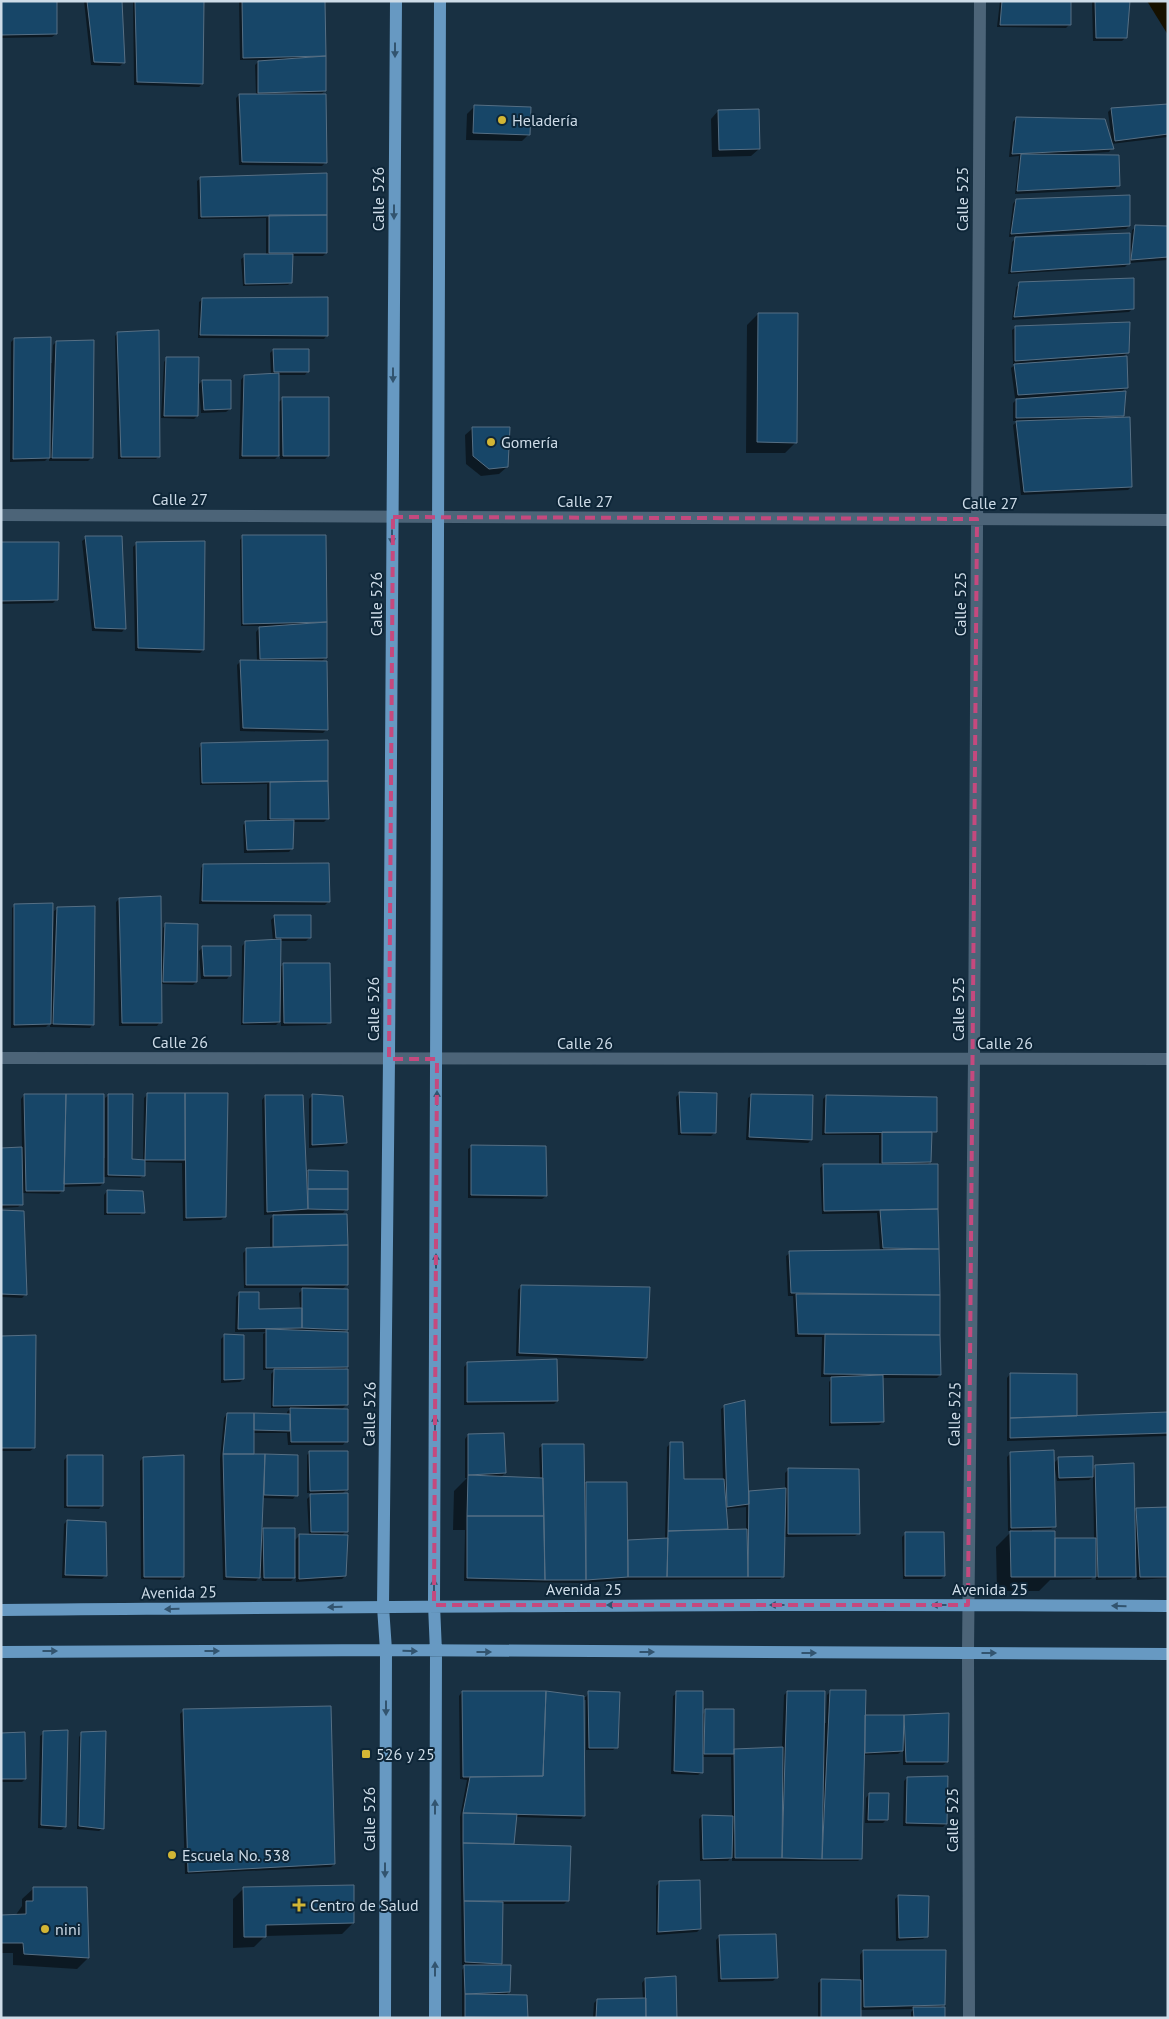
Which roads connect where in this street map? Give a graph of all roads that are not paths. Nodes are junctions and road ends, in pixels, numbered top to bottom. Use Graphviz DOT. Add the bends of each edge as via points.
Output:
graph roads {
  1 [pos="396,1"];
  2 [pos="440,1"];
  3 [pos="980,1"];
  4 [pos="1,515"];
  5 [pos="392,517"];
  6 [pos="439,517"];
  7 [pos="977,519"];
  8 [pos="1168,520"];
  9 [pos="1,1058"];
  10 [pos="389,1059"];
  11 [pos="437,1059"];
  12 [pos="974,1059"];
  13 [pos="1168,1059"];
  14 [pos="968,1604"];
  15 [pos="434,1605"];
  16 [pos="1168,1606"];
  17 [pos="383,1607"];
  18 [pos="1,1610"];
  19 [pos="386,1650"];
  20 [pos="1,1652"];
  21 [pos="436,1652"];
  22 [pos="968,1653"];
  23 [pos="1168,1654"];
  24 [pos="385,2018"];
  25 [pos="435,2018"];
  26 [pos="969,2018"];
  1 -- 5 [label="main road, Calle 526, one-way"];
  2 -- 6 [label="main road"];
  3 -- 7 [label="street, Calle 525"];
  4 -- 5 [label="street, Calle 27"];
  5 -- 6 [label="street, Calle 27"];
  5 -- 10 [label="main road, Calle 526, one-way"];
  6 -- 7 [label="street, Calle 27"];
  6 -- 11 [label="main road"];
  7 -- 8 [label="street, Calle 27"];
  7 -- 12 [label="street, Calle 525"];
  9 -- 10 [label="street, Calle 26"];
  10 -- 11 [label="street, Calle 26"];
  10 -- 17 [label="main road, Calle 526"];
  11 -- 12 [label="street, Calle 26"];
  15 -- 11 [label="main road, one-way"];
  12 -- 13 [label="street, Calle 26"];
  12 -- 14 [label="street, Calle 525"];
  14 -- 15 [label="main road, Avenida 25, one-way"];
  16 -- 14 [label="main road, Avenida 25, one-way"];
  14 -- 22 [label="street, Calle 525"];
  15 -- 17 [label="main road, Avenida 25"];
  15 -- 21 [label="main road"];
  17 -- 18 [label="main road, Avenida 25, one-way"];
  17 -- 19 [label="main road, Calle 526"];
  20 -- 19 [label="main road, one-way"];
  19 -- 21 [label="main road, one-way"];
  19 -- 24 [label="main road, Calle 526, one-way"];
  21 -- 22 [label="main road, one-way"];
  25 -- 21 [label="main road, one-way"];
  22 -- 23 [label="main road, one-way"];
  22 -- 26 [label="street, Calle 525"];
}
